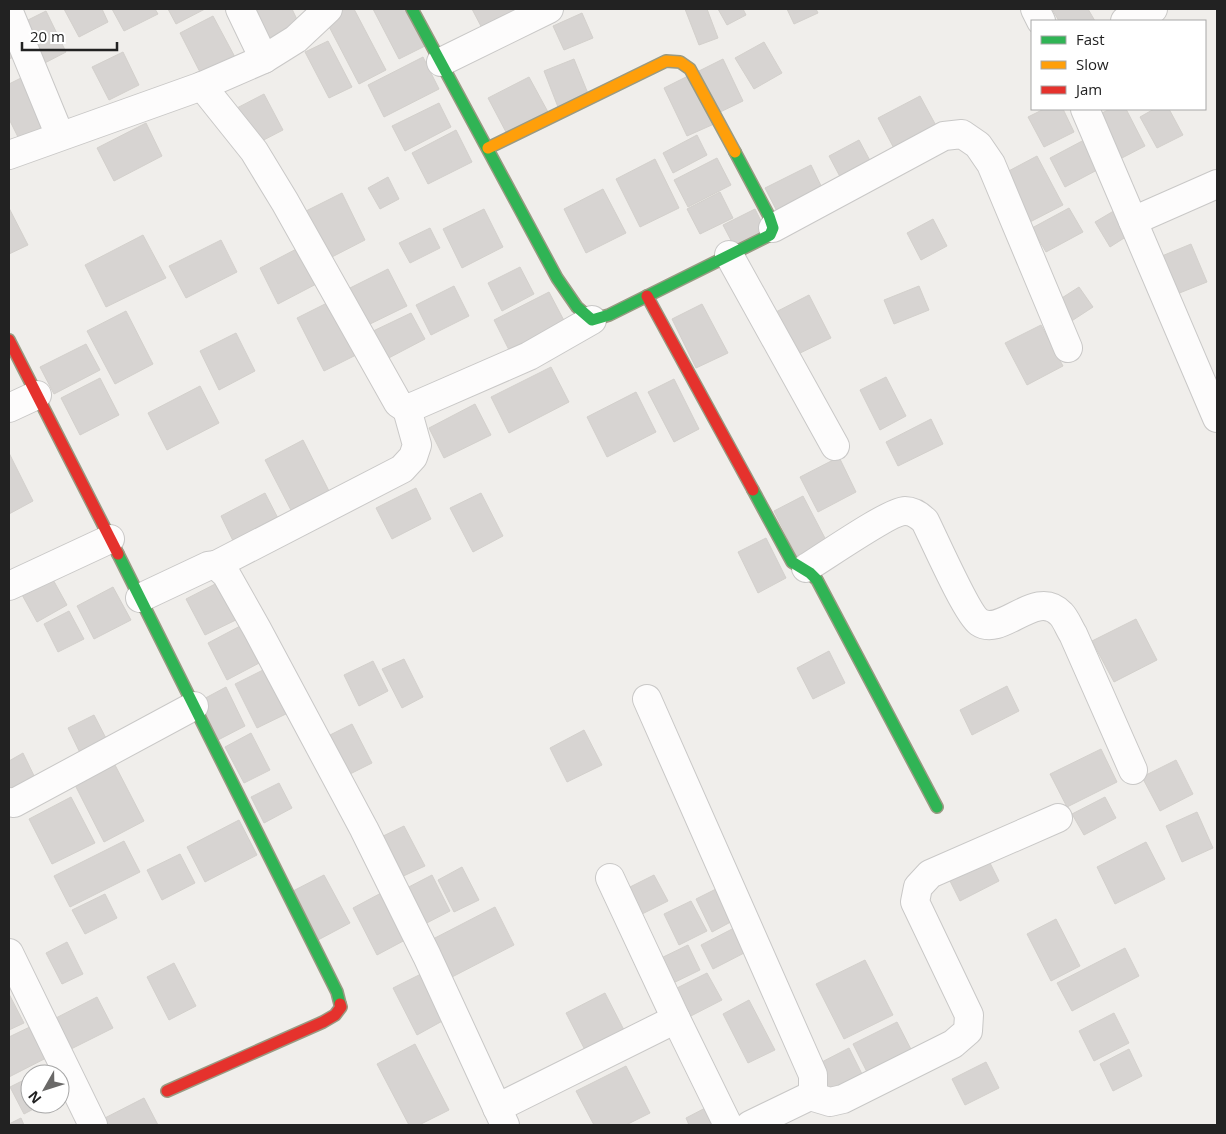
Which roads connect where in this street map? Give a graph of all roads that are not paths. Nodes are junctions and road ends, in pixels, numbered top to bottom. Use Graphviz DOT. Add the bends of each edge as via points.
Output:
graph roads {
  1 [pos="240,9"];
  2 [pos="328,9"];
  3 [pos="412,9"];
  4 [pos="549,9"];
  5 [pos="1153,9"];
  6 [pos="9,12"];
  7 [pos="1127,20"];
  8 [pos="264,59"];
  9 [pos="441,62"];
  10 [pos="202,86"];
  11 [pos="1085,110"];
  12 [pos="60,136"];
  13 [pos="488,148"];
  14 [pos="9,155"];
  15 [pos="1217,184"];
  16 [pos="1133,221"];
  17 [pos="773,228"];
  18 [pos="729,255"];
  19 [pos="647,296"];
  20 [pos="592,320"];
  21 [pos="9,340"];
  22 [pos="1068,348"];
  23 [pos="37,395"];
  24 [pos="9,408"];
  25 [pos="407,408"];
  26 [pos="1217,418"];
  27 [pos="835,446"];
  28 [pos="110,538"];
  29 [pos="216,565"];
  30 [pos="806,568"];
  31 [pos="9,586"];
  32 [pos="140,598"];
  33 [pos="647,699"];
  34 [pos="194,706"];
  35 [pos="1133,770"];
  36 [pos="9,802"];
  37 [pos="937,807"];
  38 [pos="1058,818"];
  39 [pos="610,878"];
  40 [pos="9,953"];
  41 [pos="676,1019"];
  42 [pos="167,1091"];
  43 [pos="810,1096"];
  44 [pos="501,1116"];
  45 [pos="93,1125"];
  46 [pos="728,1125"];
  47 [pos="750,1125"];
  1 -- 8 [label="street"];
  2 -- 8 [label="street" via="296,39"];
  3 -- 9 [label="street"];
  4 -- 9 [label="street"];
  5 -- 7 [label="street"];
  6 -- 12 [label="street"];
  8 -- 10 [label="street"];
  9 -- 13 [label="street"];
  10 -- 12 [label="street"];
  10 -- 25 [label="street" via="254,151 398,403"];
  11 -- 16 [label="street"];
  12 -- 14 [label="street"];
  13 -- 17 [label="street" via="666,60 680,62 690,69"];
  13 -- 20 [label="street" via="571,300"];
  15 -- 16 [label="street"];
  16 -- 26 [label="street"];
  17 -- 18 [label="street" via="770,234"];
  17 -- 22 [label="street" via="944,136 962,134 978,145 991,164"];
  18 -- 19 [label="street"];
  18 -- 27 [label="street"];
  19 -- 20 [label="street"];
  19 -- 30 [label="street" via="792,562 797,567"];
  20 -- 25 [label="street" via="529,356"];
  21 -- 23 [label="street"];
  23 -- 24 [label="street"];
  23 -- 28 [label="street"];
  25 -- 29 [label="street" via="417,445 414,458 402,469"];
  28 -- 31 [label="street"];
  28 -- 32 [label="street"];
  29 -- 32 [label="street"];
  29 -- 44 [label="street" via="226,574 257,629 364,829"];
  30 -- 35 [label="street" via="881,521 903,511 918,514 925,521 969,609 979,622 989,626 1038,606 1052,608 1062,614"];
  30 -- 37 [label="street" via="817,580"];
  32 -- 34 [label="street"];
  33 -- 43 [label="street" via="812,1075"];
  34 -- 36 [label="street" via="14,803"];
  34 -- 42 [label="street" via="337,992 341,1007 323,1022"];
  38 -- 43 [label="street" via="930,874 918,887 915,902 969,1015 968,1031 953,1044 843,1099 830,1102"];
  39 -- 41 [label="street"];
  40 -- 45 [label="street"];
  41 -- 44 [label="street"];
  41 -- 46 [label="street"];
  43 -- 47 [label="street"];
}
